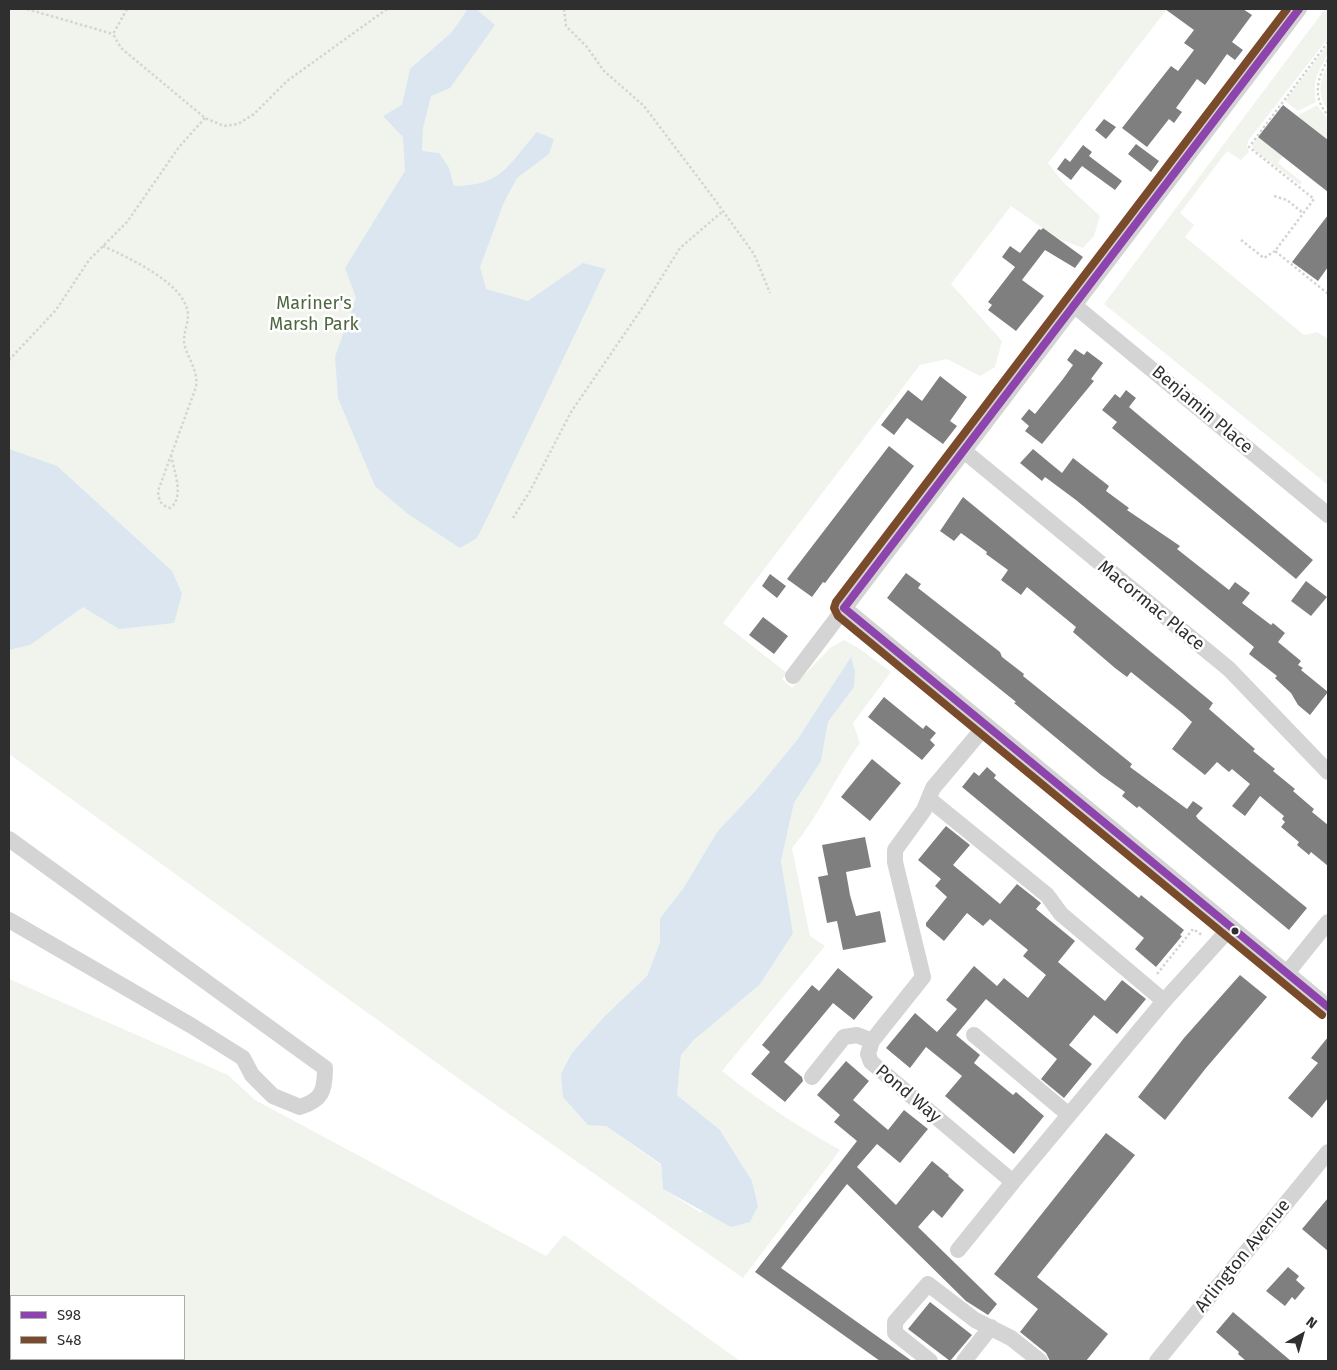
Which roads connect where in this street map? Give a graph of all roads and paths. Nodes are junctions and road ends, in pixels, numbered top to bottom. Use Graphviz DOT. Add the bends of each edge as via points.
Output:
graph roads {
  1 [pos="27,9"];
  2 [pos="126,9"];
  3 [pos="387,9"];
  4 [pos="564,9"];
  5 [pos="1299,9"];
  6 [pos="113,34"];
  7 [pos="1328,42"];
  8 [pos="1328,60"];
  9 [pos="1328,114"];
  10 [pos="205,118"];
  11 [pos="1274,196"];
  12 [pos="724,211"];
  13 [pos="1303,213"];
  14 [pos="1241,240"];
  15 [pos="103,246"];
  16 [pos="1275,251"];
  17 [pos="1328,291"];
  18 [pos="770,293"];
  19 [pos="1075,306"];
  20 [pos="9,360"];
  21 [pos="964,451"];
  22 [pos="171,456"];
  23 [pos="1328,514"];
  24 [pos="514,518"];
  25 [pos="844,608"];
  26 [pos="794,676"];
  27 [pos="986,725"];
  28 [pos="1328,772"];
  29 [pos="929,799"];
  30 [pos="9,839"];
  31 [pos="9,920"];
  32 [pos="1328,922"];
  33 [pos="1208,928"];
  34 [pos="1231,928"];
  35 [pos="1287,973"];
  36 [pos="1151,981"];
  37 [pos="1164,1001"];
  38 [pos="1328,1007"];
  39 [pos="974,1035"];
  40 [pos="872,1041"];
  41 [pos="812,1077"];
  42 [pos="1070,1114"];
  43 [pos="1328,1152"];
  44 [pos="1013,1182"];
  45 [pos="958,1250"];
  46 [pos="991,1327"];
  47 [pos="930,1361"];
  48 [pos="964,1361"];
  49 [pos="1040,1361"];
  50 [pos="1157,1361"];
  1 -- 6 [label="path"];
  2 -- 6 [label="path"];
  3 -- 10 [label="path" via="287,81 254,114 238,124 224,126"];
  4 -- 12 [label="path" via="566,26 587,46 604,71 644,106"];
  5 -- 19 [label="street"];
  6 -- 10 [label="path" via="121,48"];
  7 -- 13 [label="path" via="1249,145 1250,150 1314,199"];
  8 -- 9 [label="path" via="1317,92"];
  10 -- 15 [label="path" via="179,147 127,222"];
  11 -- 13 [label="path" via="1287,200"];
  12 -- 18 [label="path" via="754,254"];
  12 -- 24 [label="path" via="680,248 571,412"];
  13 -- 16 [label="path"];
  14 -- 16 [label="path" via="1264,258"];
  15 -- 20 [label="path" via="89,260 56,310"];
  15 -- 22 [label="path" via="157,275 188,310 185,346 197,375 196,387"];
  16 -- 17 [label="path"];
  19 -- 21 [label="street"];
  19 -- 23 [label="street, Benjamin Place"];
  21 -- 25 [label="street"];
  21 -- 28 [label="street, Macormac Place" via="1229,670"];
  22 -- 22 [label="path" via="158,491 159,500 170,508 178,498"];
  25 -- 26 [label="street"];
  25 -- 27 [label="street"];
  27 -- 29 [label="street, Pond Way" via="933,788"];
  27 -- 34 [label="street"];
  29 -- 37 [label="street" via="1047,895 1061,914"];
  29 -- 40 [label="street, Pond Way" via="895,850 894,862 923,977"];
  30 -- 31 [label="street" via="325,1068 323,1089 314,1103 300,1107 273,1096 252,1075 243,1058"];
  32 -- 35 [label="street"];
  33 -- 36 [label="path" via="1202,935 1194,929"];
  34 -- 35 [label="street"];
  34 -- 37 [label="street"];
  35 -- 38 [label="street"];
  37 -- 42 [label="street"];
  39 -- 42 [label="street"];
  40 -- 41 [label="street" via="857,1035 844,1037"];
  40 -- 44 [label="street, Pond Way" via="868,1054 871,1062"];
  42 -- 44 [label="street"];
  43 -- 50 [label="street, Arlington Avenue"];
  44 -- 45 [label="street"];
  46 -- 47 [label="street" via="975,1320 928,1284 895,1322 895,1332"];
  46 -- 48 [label="street"];
  46 -- 49 [label="street"];
}
